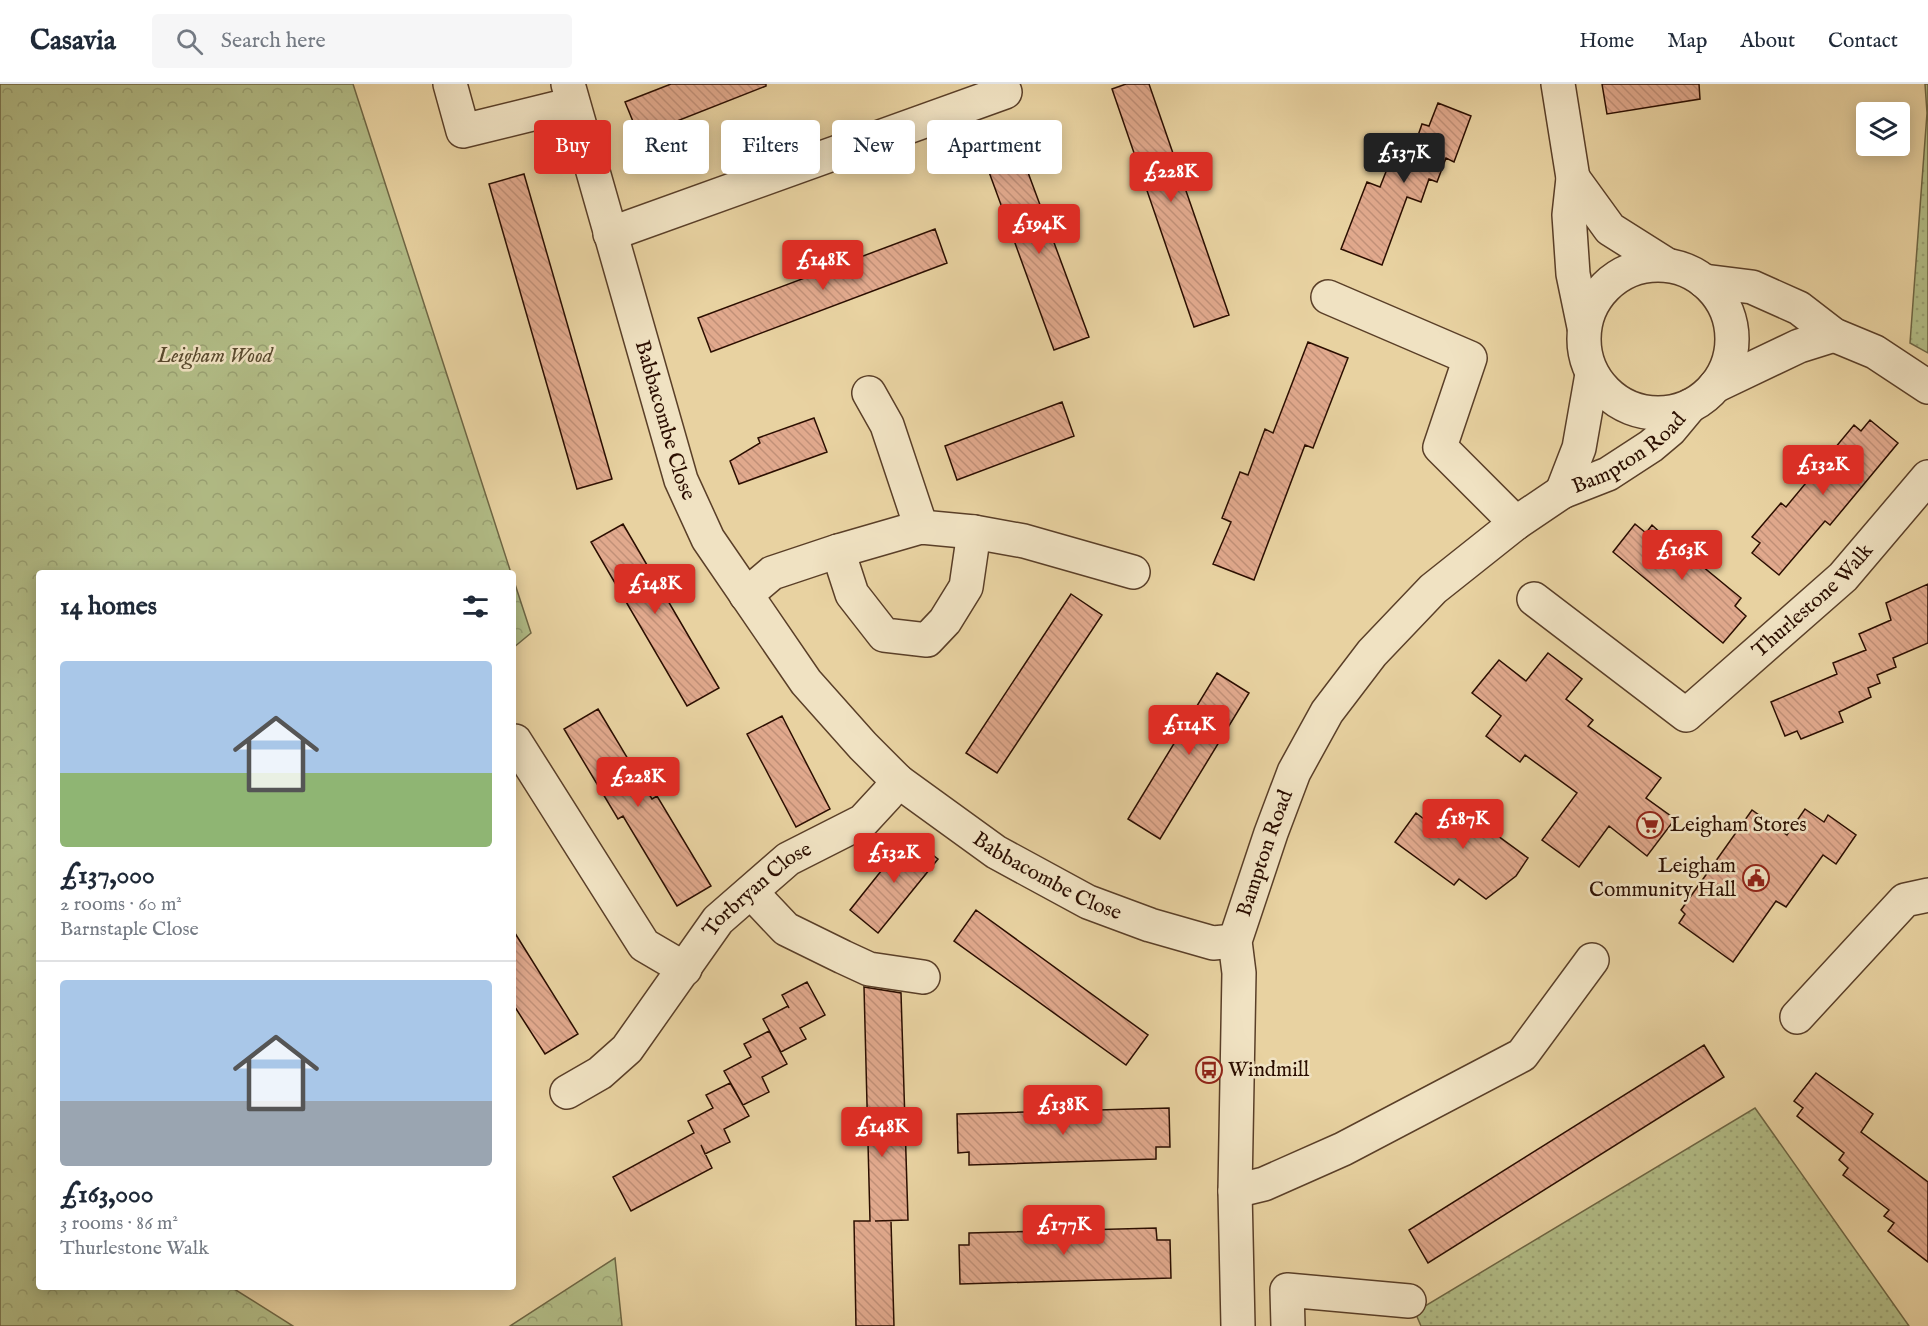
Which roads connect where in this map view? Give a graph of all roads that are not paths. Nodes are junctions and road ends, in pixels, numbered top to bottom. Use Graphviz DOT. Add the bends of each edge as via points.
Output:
graph roads {
  1 [pos="450,84"];
  2 [pos="1558,84"];
  3 [pos="1005,92"];
  4 [pos="571,94"];
  5 [pos="1573,178"];
  6 [pos="610,234"];
  7 [pos="1667,265"];
  8 [pos="1704,280"];
  9 [pos="1328,297"];
  10 [pos="1584,327"];
  11 [pos="1834,335"];
  12 [pos="1592,374"];
  13 [pos="1715,386"];
  14 [pos="1928,387"];
  15 [pos="869,393"];
  16 [pos="1690,406"];
  17 [pos="1928,477"];
  18 [pos="1562,492"];
  19 [pos="1516,523"];
  20 [pos="921,527"];
  21 [pos="974,532"];
  22 [pos="838,551"];
  23 [pos="1133,572"];
  24 [pos="746,595"];
  25 [pos="1534,599"];
  26 [pos="516,743"];
  27 [pos="898,781"];
  28 [pos="751,892"];
  29 [pos="1928,895"];
  30 [pos="1235,941"];
  31 [pos="1592,960"];
  32 [pos="685,969"];
  33 [pos="923,977"];
  34 [pos="1797,1017"];
  35 [pos="567,1092"];
  36 [pos="1235,1191"];
  37 [pos="1409,1301"];
  38 [pos="1238,1326"];
  39 [pos="1288,1326"];
  1 -- 4 [label="street" via="463,131"];
  2 -- 5 [label="street"];
  3 -- 6 [label="street"];
  4 -- 6 [label="street, Babbacombe Close"];
  5 -- 7 [label="street" via="1610,229"];
  5 -- 10 [label="street" via="1569,215 1573,274"];
  6 -- 24 [label="street, Babbacombe Close" via="681,480 708,539"];
  7 -- 8 [label="street, Bampton Road"];
  7 -- 10 [label="street, Bampton Road" via="1634,268 1606,285 1592,304"];
  8 -- 11 [label="street" via="1752,287 1799,308"];
  8 -- 13 [label="street, Bampton Road" via="1723,303 1732,331 1729,360"];
  9 -- 19 [label="street" via="1470,358 1440,447"];
  10 -- 12 [label="street, Bampton Road" via="1583,343"];
  11 -- 13 [label="street" via="1799,346"];
  11 -- 14 [label="street" via="1875,352"];
  12 -- 16 [label="street, Bampton Road" via="1613,399 1642,412 1659,413"];
  12 -- 18 [label="street, Bampton Road" via="1579,448"];
  13 -- 16 [label="street, Bampton Road"];
  15 -- 20 [label="street" via="887,425"];
  16 -- 18 [label="street, Bampton Road" via="1651,446 1608,474"];
  17 -- 25 [label="street, Thurlestone Walk" via="1843,577 1686,715"];
  18 -- 19 [label="street, Bampton Road"];
  19 -- 30 [label="street, Bampton Road" via="1433,589 1371,653 1327,712 1294,772"];
  20 -- 21 [label="street"];
  20 -- 22 [label="street"];
  21 -- 22 [label="street" via="966,587 945,621 927,640 884,635 852,594"];
  21 -- 23 [label="street" via="1024,541"];
  22 -- 24 [label="street" via="772,573"];
  24 -- 27 [label="street, Babbacombe Close" via="806,681"];
  26 -- 32 [label="street" via="644,945"];
  27 -- 28 [label="street, Torbryan Close" via="862,821 788,860"];
  27 -- 30 [label="street, Babbacombe Close" via="996,852 1088,902 1213,943"];
  28 -- 32 [label="street, Torbryan Close" via="718,920"];
  28 -- 33 [label="street" via="786,929 824,948 869,969"];
  29 -- 34 [label="street" via="1905,900"];
  30 -- 36 [label="street, Bampton Road" via="1239,973"];
  31 -- 36 [label="street" via="1522,1055 1343,1149 1263,1184"];
  32 -- 35 [label="street, Torbryan Close" via="627,1049 600,1074"];
  36 -- 38 [label="street, Bampton Road"];
  37 -- 39 [label="street" via="1287,1290"];
}
